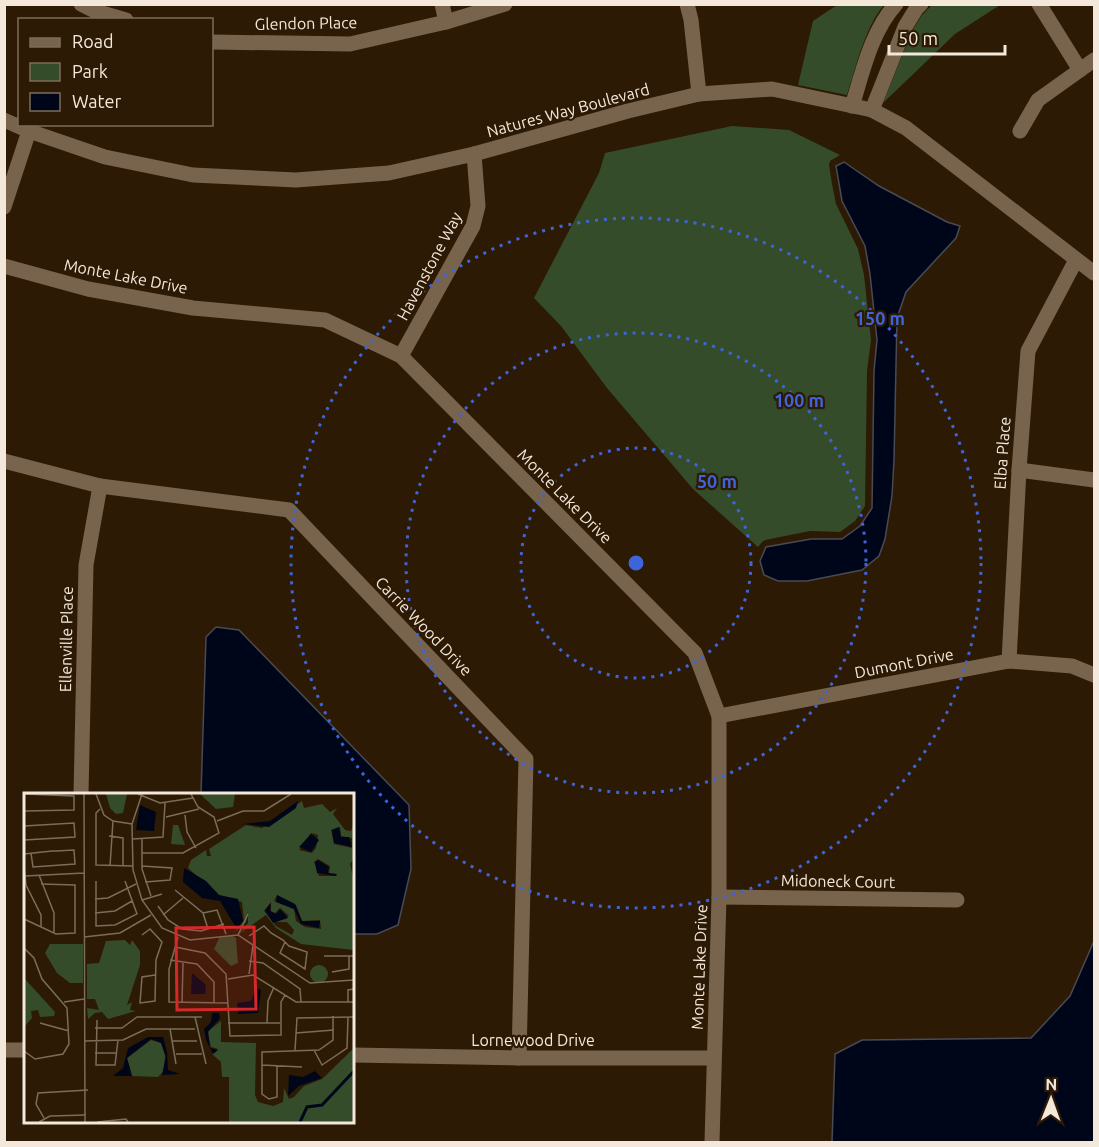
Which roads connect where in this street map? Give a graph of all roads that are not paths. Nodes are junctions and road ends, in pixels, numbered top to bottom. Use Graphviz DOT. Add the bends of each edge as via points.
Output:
graph roads {
  1 [pos="442,4"];
  2 [pos="505,4"];
  3 [pos="687,4"];
  4 [pos="896,4"];
  5 [pos="921,4"];
  6 [pos="1039,4"];
  7 [pos="91,7"];
  8 [pos="121,18"];
  9 [pos="446,22"];
  10 [pos="213,42"];
  11 [pos="868,54"];
  12 [pos="1095,60"];
  13 [pos="891,62"];
  14 [pos="1080,70"];
  15 [pos="699,94"];
  16 [pos="852,106"];
  17 [pos="872,110"];
  18 [pos="4,120"];
  19 [pos="29,131"];
  20 [pos="1020,131"];
  21 [pos="474,154"];
  22 [pos="4,207"];
  23 [pos="1076,260"];
  24 [pos="4,266"];
  25 [pos="1095,273"];
  26 [pos="401,356"];
  27 [pos="4,461"];
  28 [pos="1018,470"];
  29 [pos="1095,480"];
  30 [pos="100,486"];
  31 [pos="1009,661"];
  32 [pos="1095,675"];
  33 [pos="719,717"];
  34 [pos="81,793"];
  35 [pos="719,897"];
  36 [pos="957,900"];
  37 [pos="4,1050"];
  38 [pos="24,1050"];
  39 [pos="354,1055"];
  40 [pos="519,1058"];
  41 [pos="714,1058"];
  42 [pos="712,1143"];
  1 -- 9 [label="street"];
  2 -- 9 [label="street, Glendon Place"];
  3 -- 15 [label="street"];
  4 -- 11 [label="street"];
  5 -- 13 [label="street" via="905,27"];
  6 -- 14 [label="street"];
  7 -- 8 [label="street"];
  9 -- 10 [label="street, Glendon Place" via="350,44"];
  11 -- 13 [label="street"];
  11 -- 16 [label="street"];
  12 -- 14 [label="street"];
  13 -- 17 [label="street"];
  14 -- 20 [label="street" via="1038,100"];
  15 -- 16 [label="street, Natures Way Boulevard" via="772,88"];
  15 -- 21 [label="street, Natures Way Boulevard"];
  16 -- 17 [label="street, Natures Way Boulevard"];
  17 -- 23 [label="street, Natures Way Boulevard" via="906,128"];
  18 -- 19 [label="street, Natures Way Boulevard"];
  19 -- 21 [label="street, Natures Way Boulevard" via="105,157 193,175 296,180 366,175"];
  19 -- 22 [label="street"];
  21 -- 26 [label="street, Havenstone Way" via="478,206 473,226"];
  23 -- 25 [label="street, Natures Way Boulevard"];
  23 -- 28 [label="street, Elba Place" via="1028,351"];
  24 -- 26 [label="street, Monte Lake Drive" via="88,290 193,308 326,320"];
  26 -- 33 [label="street, Monte Lake Drive" via="695,653"];
  27 -- 30 [label="street, Carrie Wood Drive"];
  28 -- 29 [label="street"];
  28 -- 31 [label="street, Elba Place"];
  30 -- 34 [label="street, Ellenville Place" via="86,565"];
  30 -- 40 [label="street, Carrie Wood Drive" via="289,510 526,759"];
  31 -- 32 [label="street, Dumont Drive" via="1072,666"];
  31 -- 33 [label="street, Dumont Drive"];
  33 -- 35 [label="street, Monte Lake Drive"];
  35 -- 36 [label="street, Midoneck Court"];
  35 -- 41 [label="street, Monte Lake Drive"];
  37 -- 38 [label="street"];
  39 -- 40 [label="street, Lornewood Drive"];
  40 -- 41 [label="street, Lornewood Drive"];
  41 -- 42 [label="street, Monte Lake Drive"];
}
